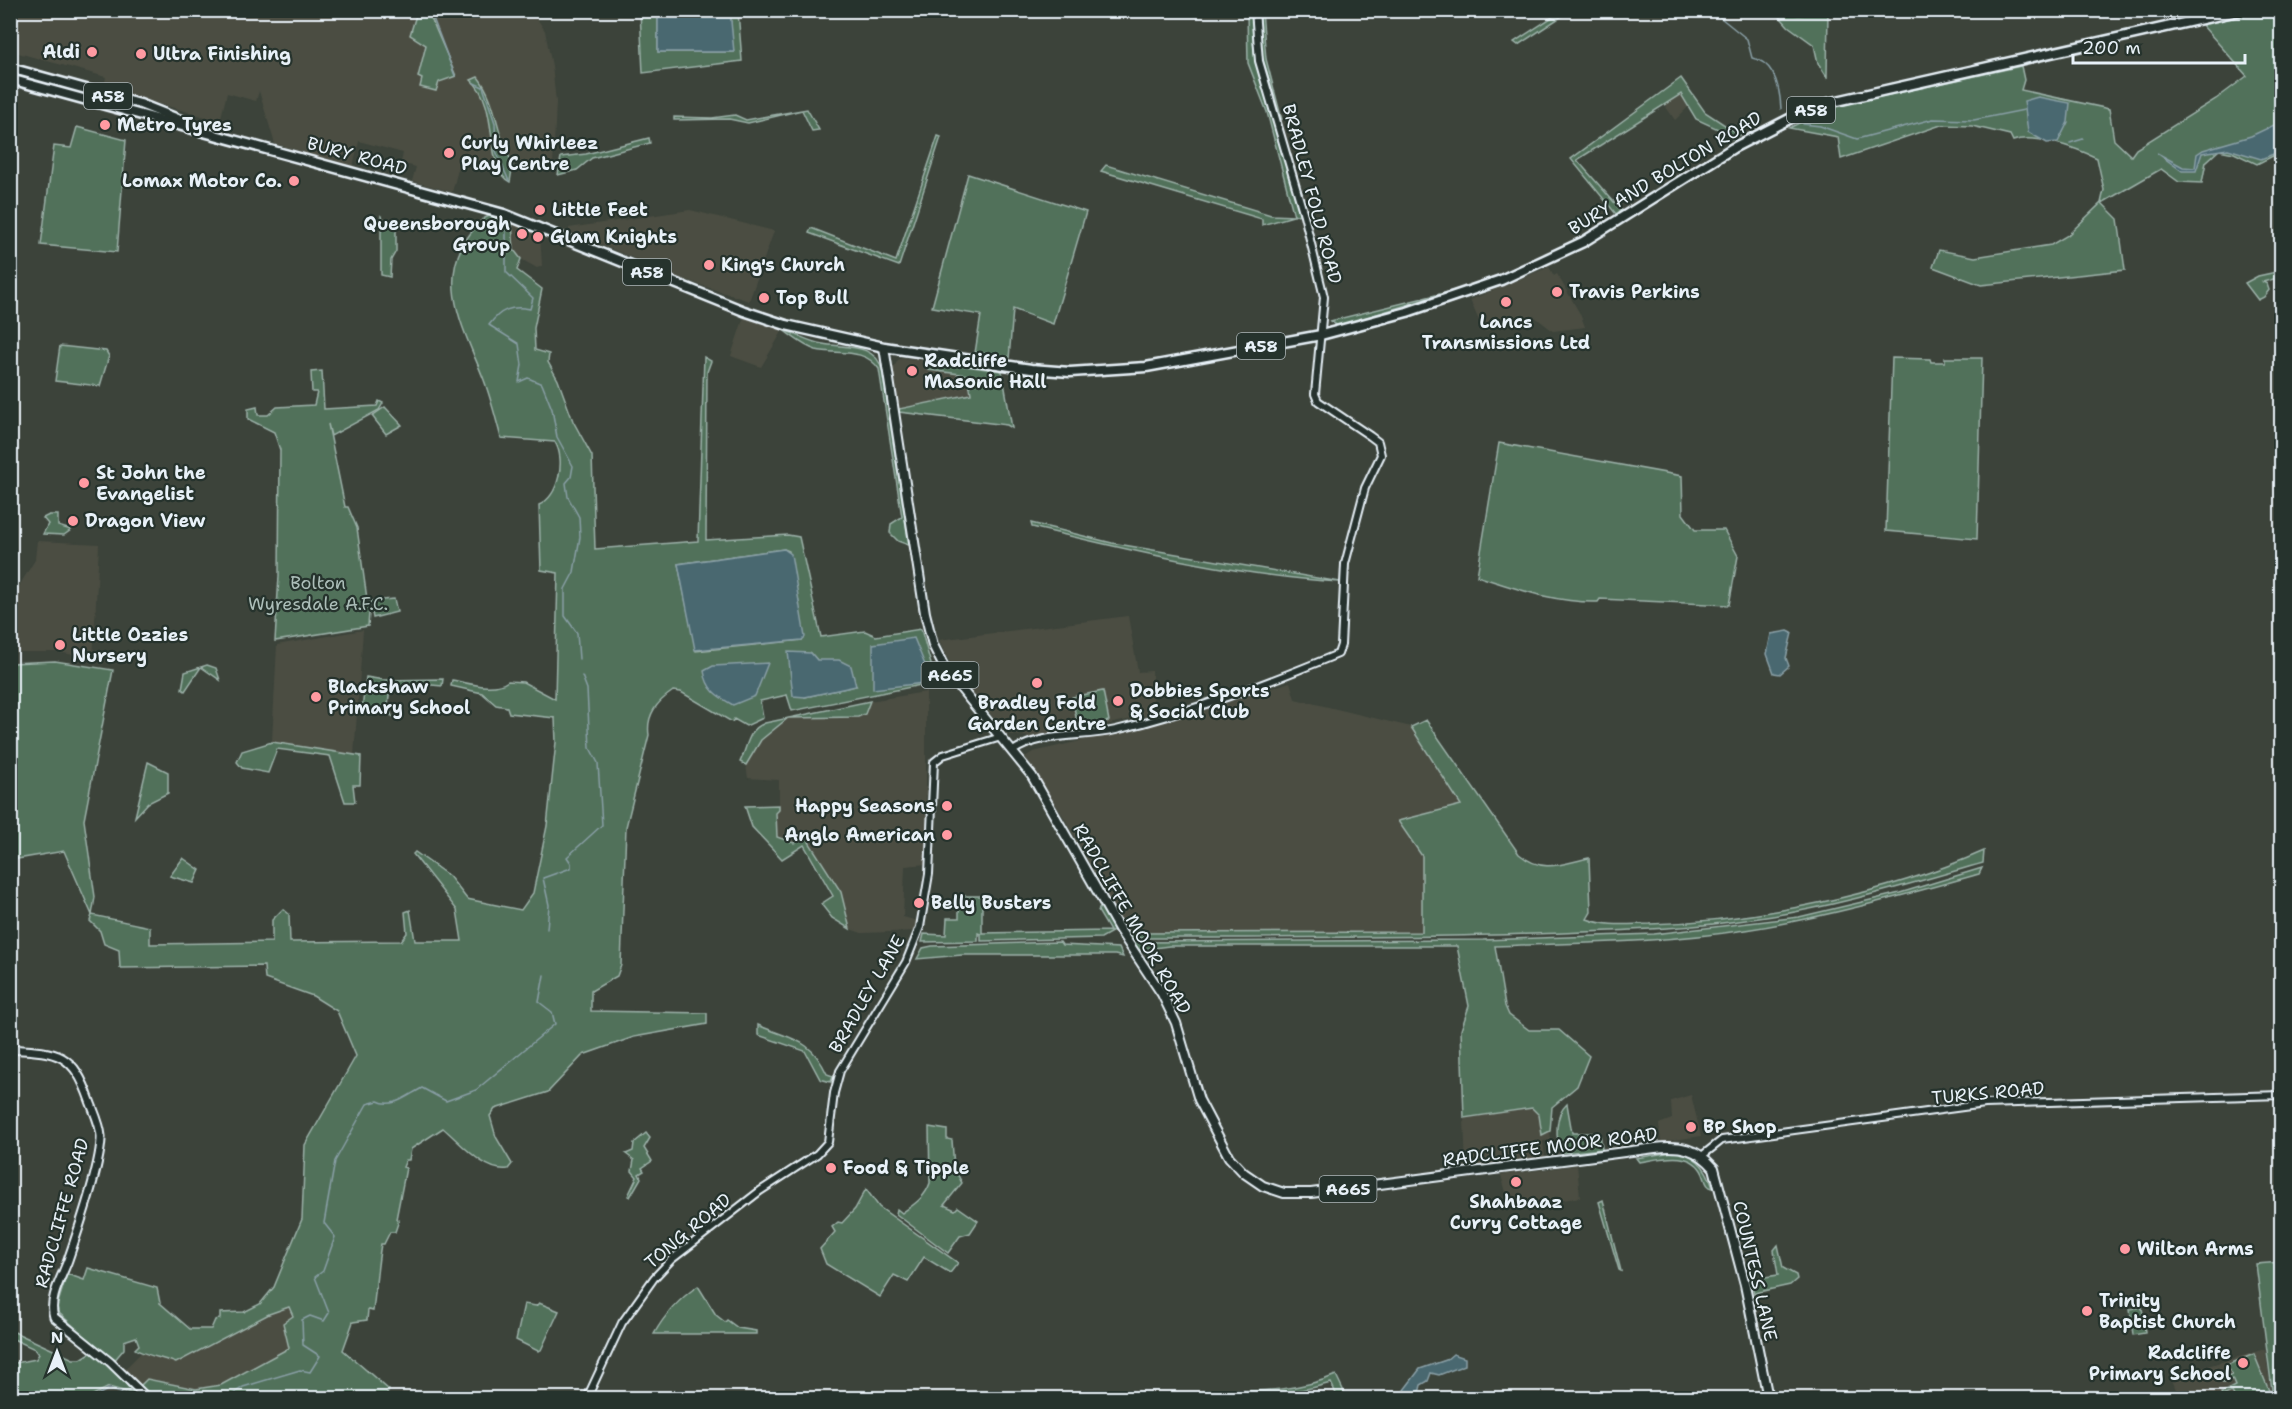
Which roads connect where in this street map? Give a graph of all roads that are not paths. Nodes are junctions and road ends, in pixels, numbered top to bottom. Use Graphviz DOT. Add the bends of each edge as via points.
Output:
graph roads {
  1 [pos="1256,10"];
  2 [pos="2242,10"];
  3 [pos="10,68"];
  4 [pos="10,79"];
  5 [pos="202,130"];
  6 [pos="1322,335"];
  7 [pos="884,347"];
  8 [pos="999,734"];
  9 [pos="1013,751"];
  10 [pos="10,1048"];
  11 [pos="2282,1095"];
  12 [pos="832,1114"];
  13 [pos="1703,1155"];
  14 [pos="147,1398"];
  15 [pos="587,1398"];
  16 [pos="1768,1398"];
  1 -- 6 [label="street, BRADLEY FOLD ROAD" via="1259,62 1324,297"];
  2 -- 6 [label="highway, BURY AND BOLTON ROAD / A58" via="1828,103 1733,148 1583,242 1530,268 1407,312"];
  3 -- 5 [label="highway, BURY ROAD / A58" via="140,105"];
  4 -- 5 [label="highway, BURY ROAD / A58"];
  5 -- 7 [label="highway, BURY ROAD / A58" via="504,214 744,311"];
  6 -- 7 [label="highway, A58" via="1103,372 1031,369"];
  6 -- 9 [label="street, BRADLEY FOLD ROAD" via="1316,398 1378,442 1381,455 1365,488 1345,564 1338,654 1197,708 1114,730 1034,740"];
  7 -- 8 [label="main road, RADCLIFFE MOOR ROAD / A665" via="929,632 945,669"];
  8 -- 9 [label="main road, RADCLIFFE MOOR ROAD / A665"];
  8 -- 12 [label="street, BRADLEY LANE" via="983,743 943,754 934,762 929,874 920,927 906,962 840,1071"];
  9 -- 13 [label="main road, RADCLIFFE MOOR ROAD / A665" via="1042,792 1123,935 1172,1012 1192,1083 1223,1147 1244,1173 1274,1190 1311,1193 1667,1147"];
  10 -- 14 [label="main road, RADCLIFFE ROAD" via="40,1051 69,1061 79,1074 100,1128 99,1151 51,1310 54,1317"];
  11 -- 13 [label="street, TURKS ROAD" via="1985,1104 1722,1140"];
  12 -- 15 [label="street, TONG ROAD" via="830,1139 823,1148 671,1260 649,1283 622,1323"];
  13 -- 16 [label="main road, COUNTESS LANE" via="1714,1168 1721,1193"];
}
